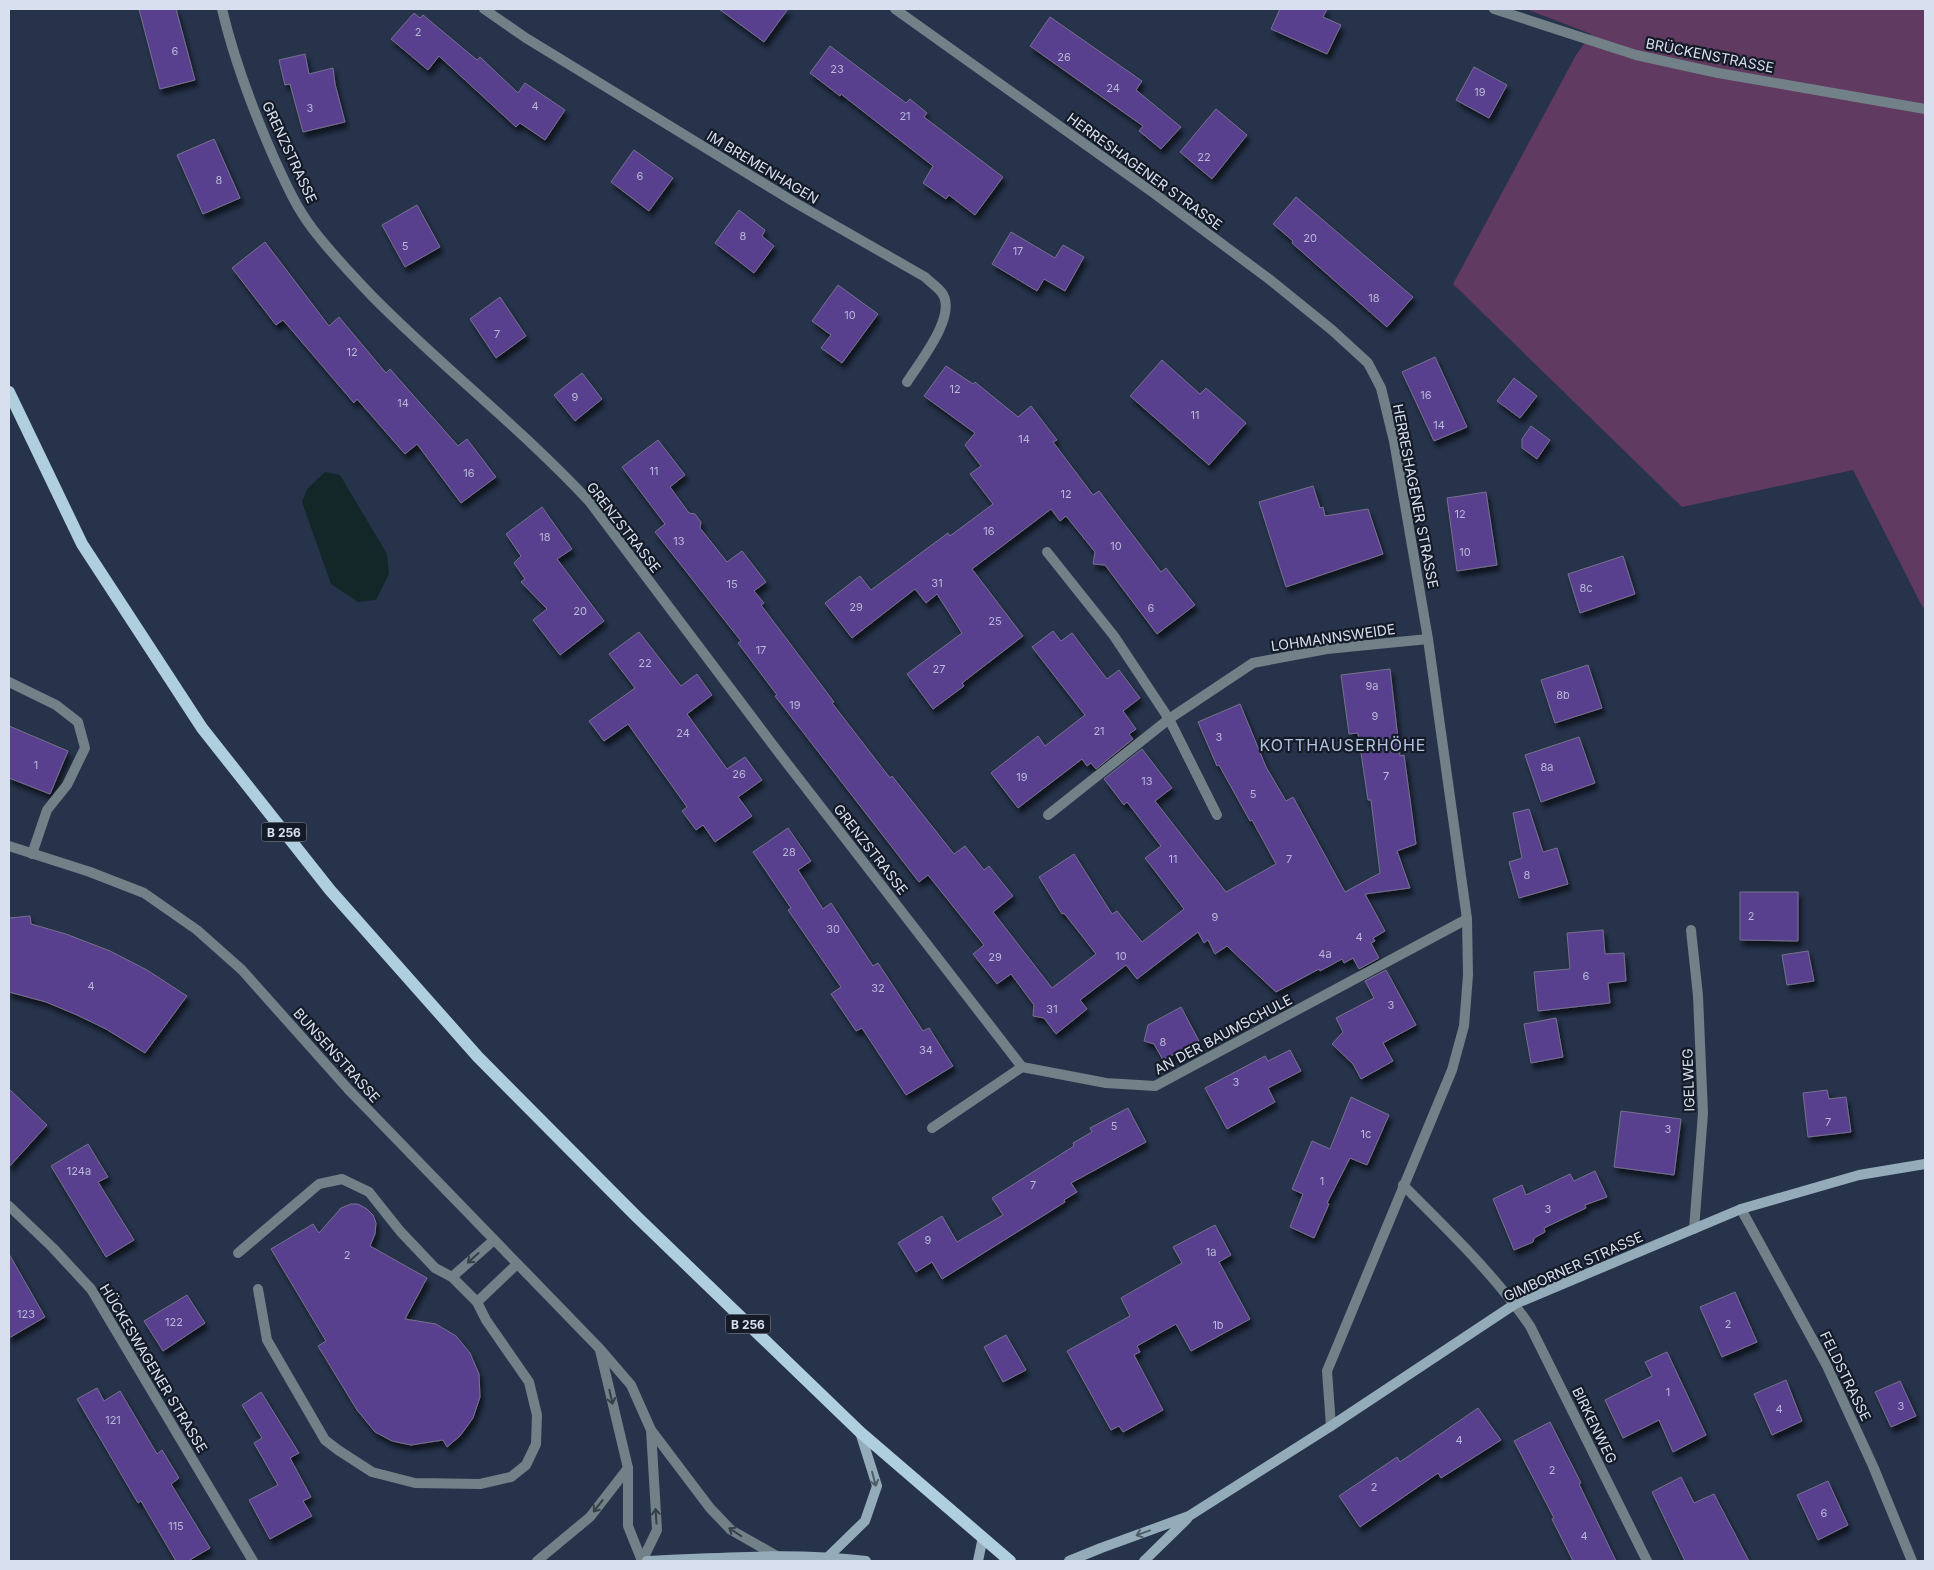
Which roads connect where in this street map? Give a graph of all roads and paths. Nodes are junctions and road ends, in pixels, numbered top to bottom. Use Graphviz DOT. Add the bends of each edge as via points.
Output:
graph roads {
  1 [pos="222,9"];
  2 [pos="484,9"];
  3 [pos="894,9"];
  4 [pos="1494,9"];
  5 [pos="1925,109"];
  6 [pos="907,382"];
  7 [pos="9,392"];
  8 [pos="1048,552"];
  9 [pos="1428,639"];
  10 [pos="9,682"];
  11 [pos="1169,720"];
  12 [pos="1048,815"];
  13 [pos="1217,816"];
  14 [pos="9,846"];
  15 [pos="32,854"];
  16 [pos="1467,919"];
  17 [pos="1691,930"];
  18 [pos="1022,1067"];
  19 [pos="932,1128"];
  20 [pos="1925,1164"];
  21 [pos="1403,1185"];
  22 [pos="9,1206"];
  23 [pos="1741,1210"];
  24 [pos="1694,1229"];
  25 [pos="494,1240"];
  26 [pos="238,1253"];
  27 [pos="517,1264"];
  28 [pos="452,1277"];
  29 [pos="258,1289"];
  30 [pos="477,1302"];
  31 [pos="1515,1304"];
  32 [pos="600,1349"];
  33 [pos="1331,1426"];
  34 [pos="650,1430"];
  35 [pos="860,1432"];
  36 [pos="628,1468"];
  37 [pos="1189,1516"];
  38 [pos="982,1537"];
  39 [pos="777,1556"];
  40 [pos="829,1556"];
  41 [pos="253,1561"];
  42 [pos="537,1561"];
  43 [pos="642,1561"];
  44 [pos="646,1561"];
  45 [pos="866,1561"];
  46 [pos="978,1561"];
  47 [pos="1010,1561"];
  48 [pos="1069,1561"];
  49 [pos="1144,1561"];
  50 [pos="1647,1561"];
  51 [pos="1912,1561"];
  1 -- 18 [label="street, GRENZSTRASSE" via="255,116 287,187 311,228 408,333 561,471 589,501"];
  2 -- 6 [label="street, IM BREMENHAGEN" via="551,54 794,202 925,277 943,294 947,312"];
  3 -- 9 [label="street, HERRESHAGENER STRASSE" via="1269,279 1368,363 1381,388 1394,440"];
  4 -- 5 [label="street, BRÜCKENSTRASSE" via="1636,55 1718,73"];
  7 -- 35 [label="main road, B 256" via="82,544 202,728 330,890 478,1057 636,1216"];
  8 -- 11 [label="street" via="1114,636"];
  9 -- 11 [label="street, LOHMANNSWEIDE" via="1327,649 1253,663"];
  9 -- 16 [label="street, HERRESHAGENER STRASSE"];
  10 -- 15 [label="street" via="56,705 78,722 85,748 67,785 47,810"];
  11 -- 12 [label="street, LOHMANNSWEIDE"];
  11 -- 13 [label="street"];
  14 -- 15 [label="street, BUNSENSTRASSE"];
  15 -- 25 [label="street, BUNSENSTRASSE" via="144,893 196,930 242,970 348,1089"];
  16 -- 18 [label="street, AN DER BAUMSCHULE" via="1155,1086 1106,1082"];
  16 -- 21 [label="street, HERRESHAGENER STRASSE" via="1468,974 1464,1026 1452,1070"];
  17 -- 24 [label="street, IGELWEG" via="1698,996 1703,1113"];
  18 -- 19 [label="street"];
  20 -- 23 [label="street, GIMBORNER STRASSE" via="1858,1175"];
  21 -- 31 [label="street" via="1459,1240"];
  21 -- 33 [label="street, HERRESHAGENER STRASSE" via="1327,1372"];
  22 -- 41 [label="street, HÜCKESWAGENER STRASSE" via="91,1289"];
  23 -- 24 [label="street, GIMBORNER STRASSE"];
  23 -- 51 [label="street, FELDSTRASSE" via="1826,1364"];
  24 -- 31 [label="street, GIMBORNER STRASSE"];
  25 -- 27 [label="street, BUNSENSTRASSE"];
  25 -- 28 [label="street, one-way"];
  26 -- 28 [label="street" via="319,1184 342,1178 369,1192 400,1231 436,1268"];
  27 -- 30 [label="street"];
  27 -- 32 [label="street, BUNSENSTRASSE"];
  28 -- 30 [label="street"];
  29 -- 30 [label="street" via="267,1340 325,1440 372,1472 415,1483 480,1484 511,1477 526,1466 536,1444 538,1415 529,1382"];
  31 -- 33 [label="street, GIMBORNER STRASSE"];
  31 -- 50 [label="street, BIRKENWEG" via="1530,1326"];
  32 -- 34 [label="street, BUNSENSTRASSE" via="631,1385"];
  32 -- 36 [label="street, BUNSENSTRASSE, one-way"];
  33 -- 37 [label="street, GIMBORNER STRASSE"];
  39 -- 34 [label="street, BUNSENSTRASSE, one-way" via="731,1530"];
  43 -- 34 [label="street, BUNSENSTRASSE, one-way" via="657,1530"];
  35 -- 38 [label="main road, B 256"];
  35 -- 40 [label="street, one-way" via="877,1486 865,1521"];
  36 -- 42 [label="street, one-way" via="590,1517"];
  36 -- 43 [label="street, BUNSENSTRASSE" via="628,1526"];
  37 -- 48 [label="street, GIMBORNER STRASSE, one-way"];
  37 -- 49 [label="street, GIMBORNER STRASSE"];
  38 -- 46 [label="street"];
  38 -- 47 [label="main road, B 256"];
  39 -- 40 [label="street"];
  39 -- 44 [label="street"];
  40 -- 45 [label="street"];
}
